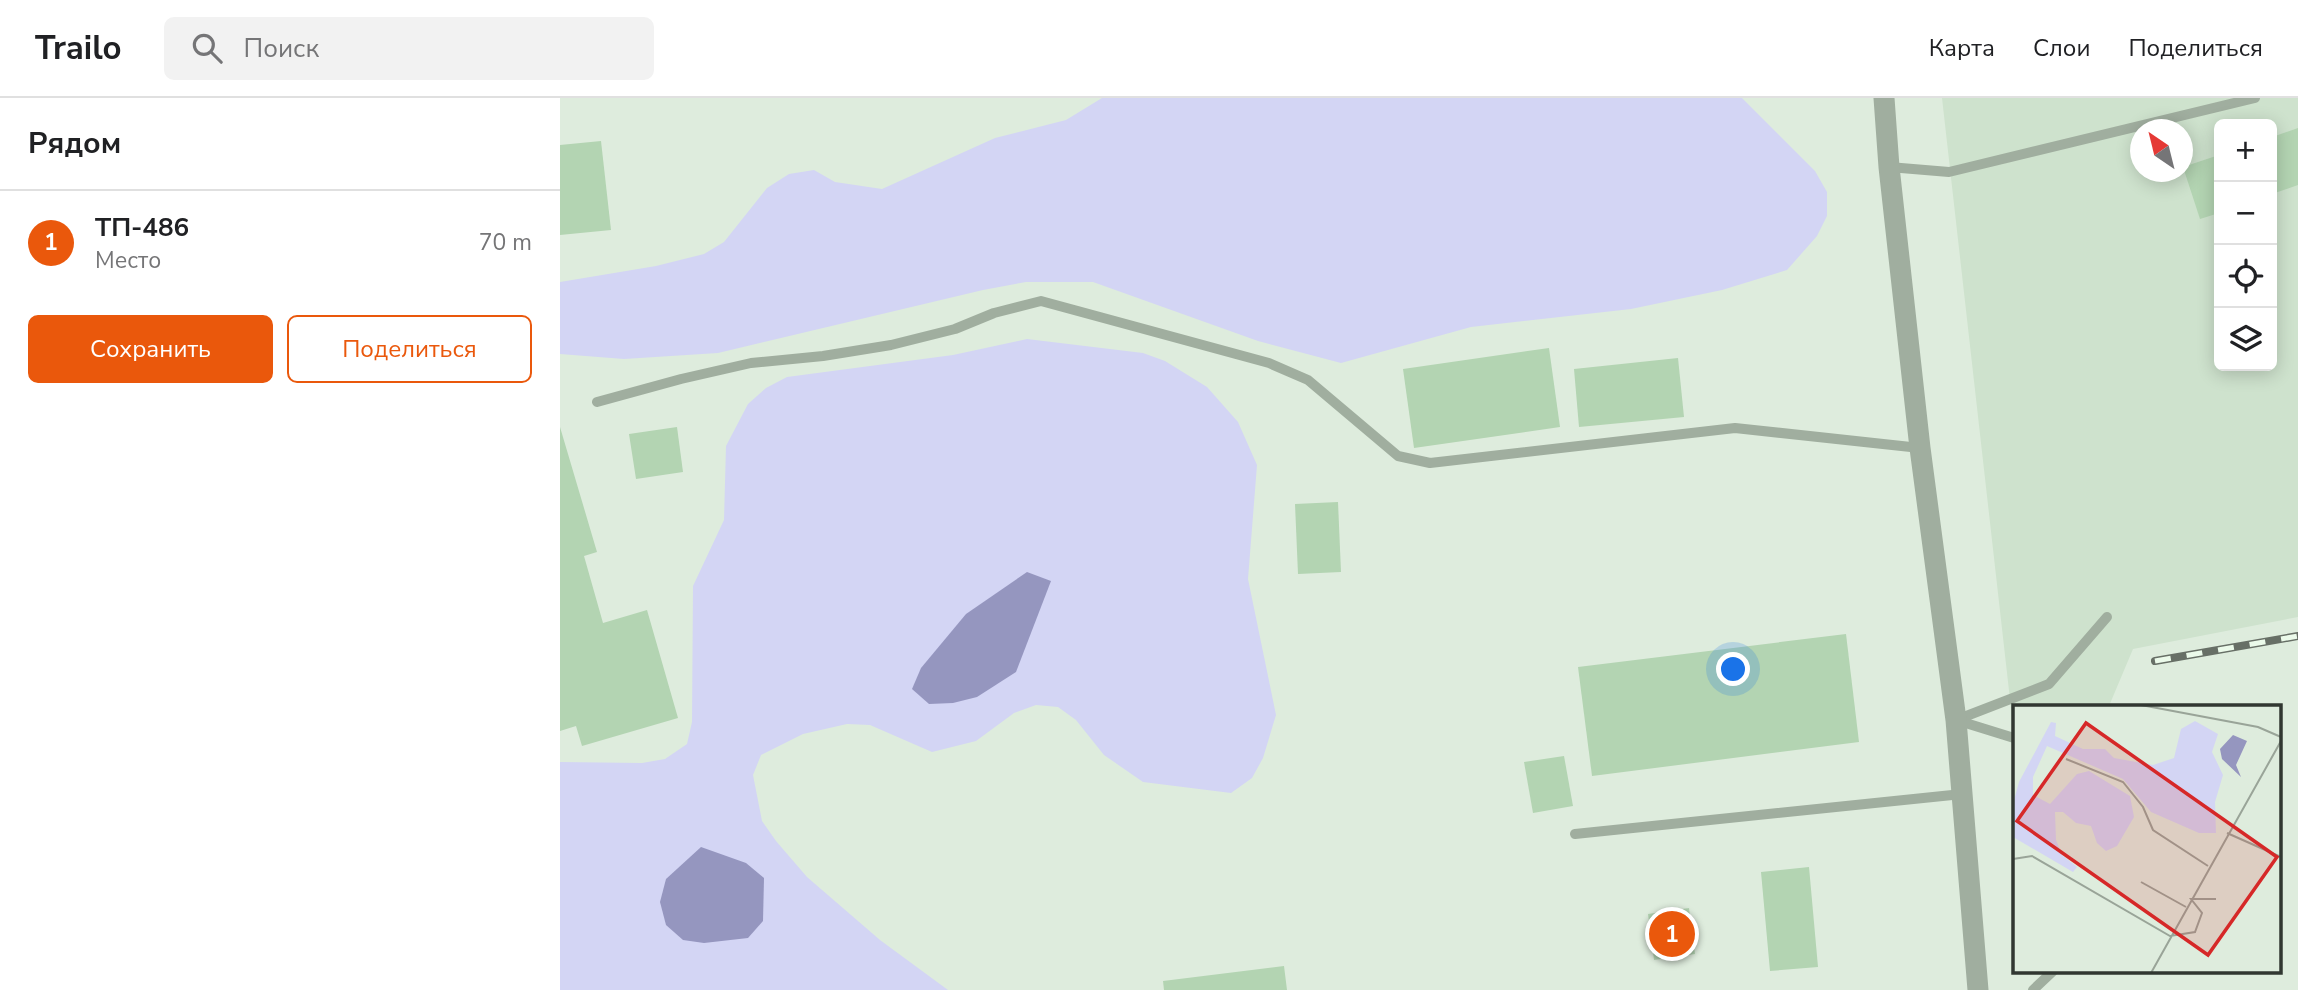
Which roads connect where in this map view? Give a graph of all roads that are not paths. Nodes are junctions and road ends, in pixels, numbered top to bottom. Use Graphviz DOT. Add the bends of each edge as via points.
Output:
graph roads {
  1 [pos="1884,98"];
  2 [pos="2255,98"];
  3 [pos="1889,167"];
  4 [pos="597,402"];
  5 [pos="1920,447"];
  6 [pos="2107,617"];
  7 [pos="1956,720"];
  8 [pos="2013,738"];
  9 [pos="1962,794"];
  10 [pos="1575,834"];
  11 [pos="2052,972"];
  12 [pos="1978,990"];
  13 [pos="2033,990"];
  1 -- 3 [label="street"];
  2 -- 3 [label="lane" via="1949,172"];
  3 -- 5 [label="street"];
  4 -- 5 [label="lane" via="751,363 891,345 1041,301 1269,363 1308,380 1398,456 1430,463 1735,428"];
  5 -- 7 [label="street"];
  6 -- 7 [label="lane" via="2049,684"];
  7 -- 8 [label="lane"];
  7 -- 9 [label="street"];
  9 -- 10 [label="lane"];
  9 -- 12 [label="street"];
  11 -- 13 [label="lane"];
}
